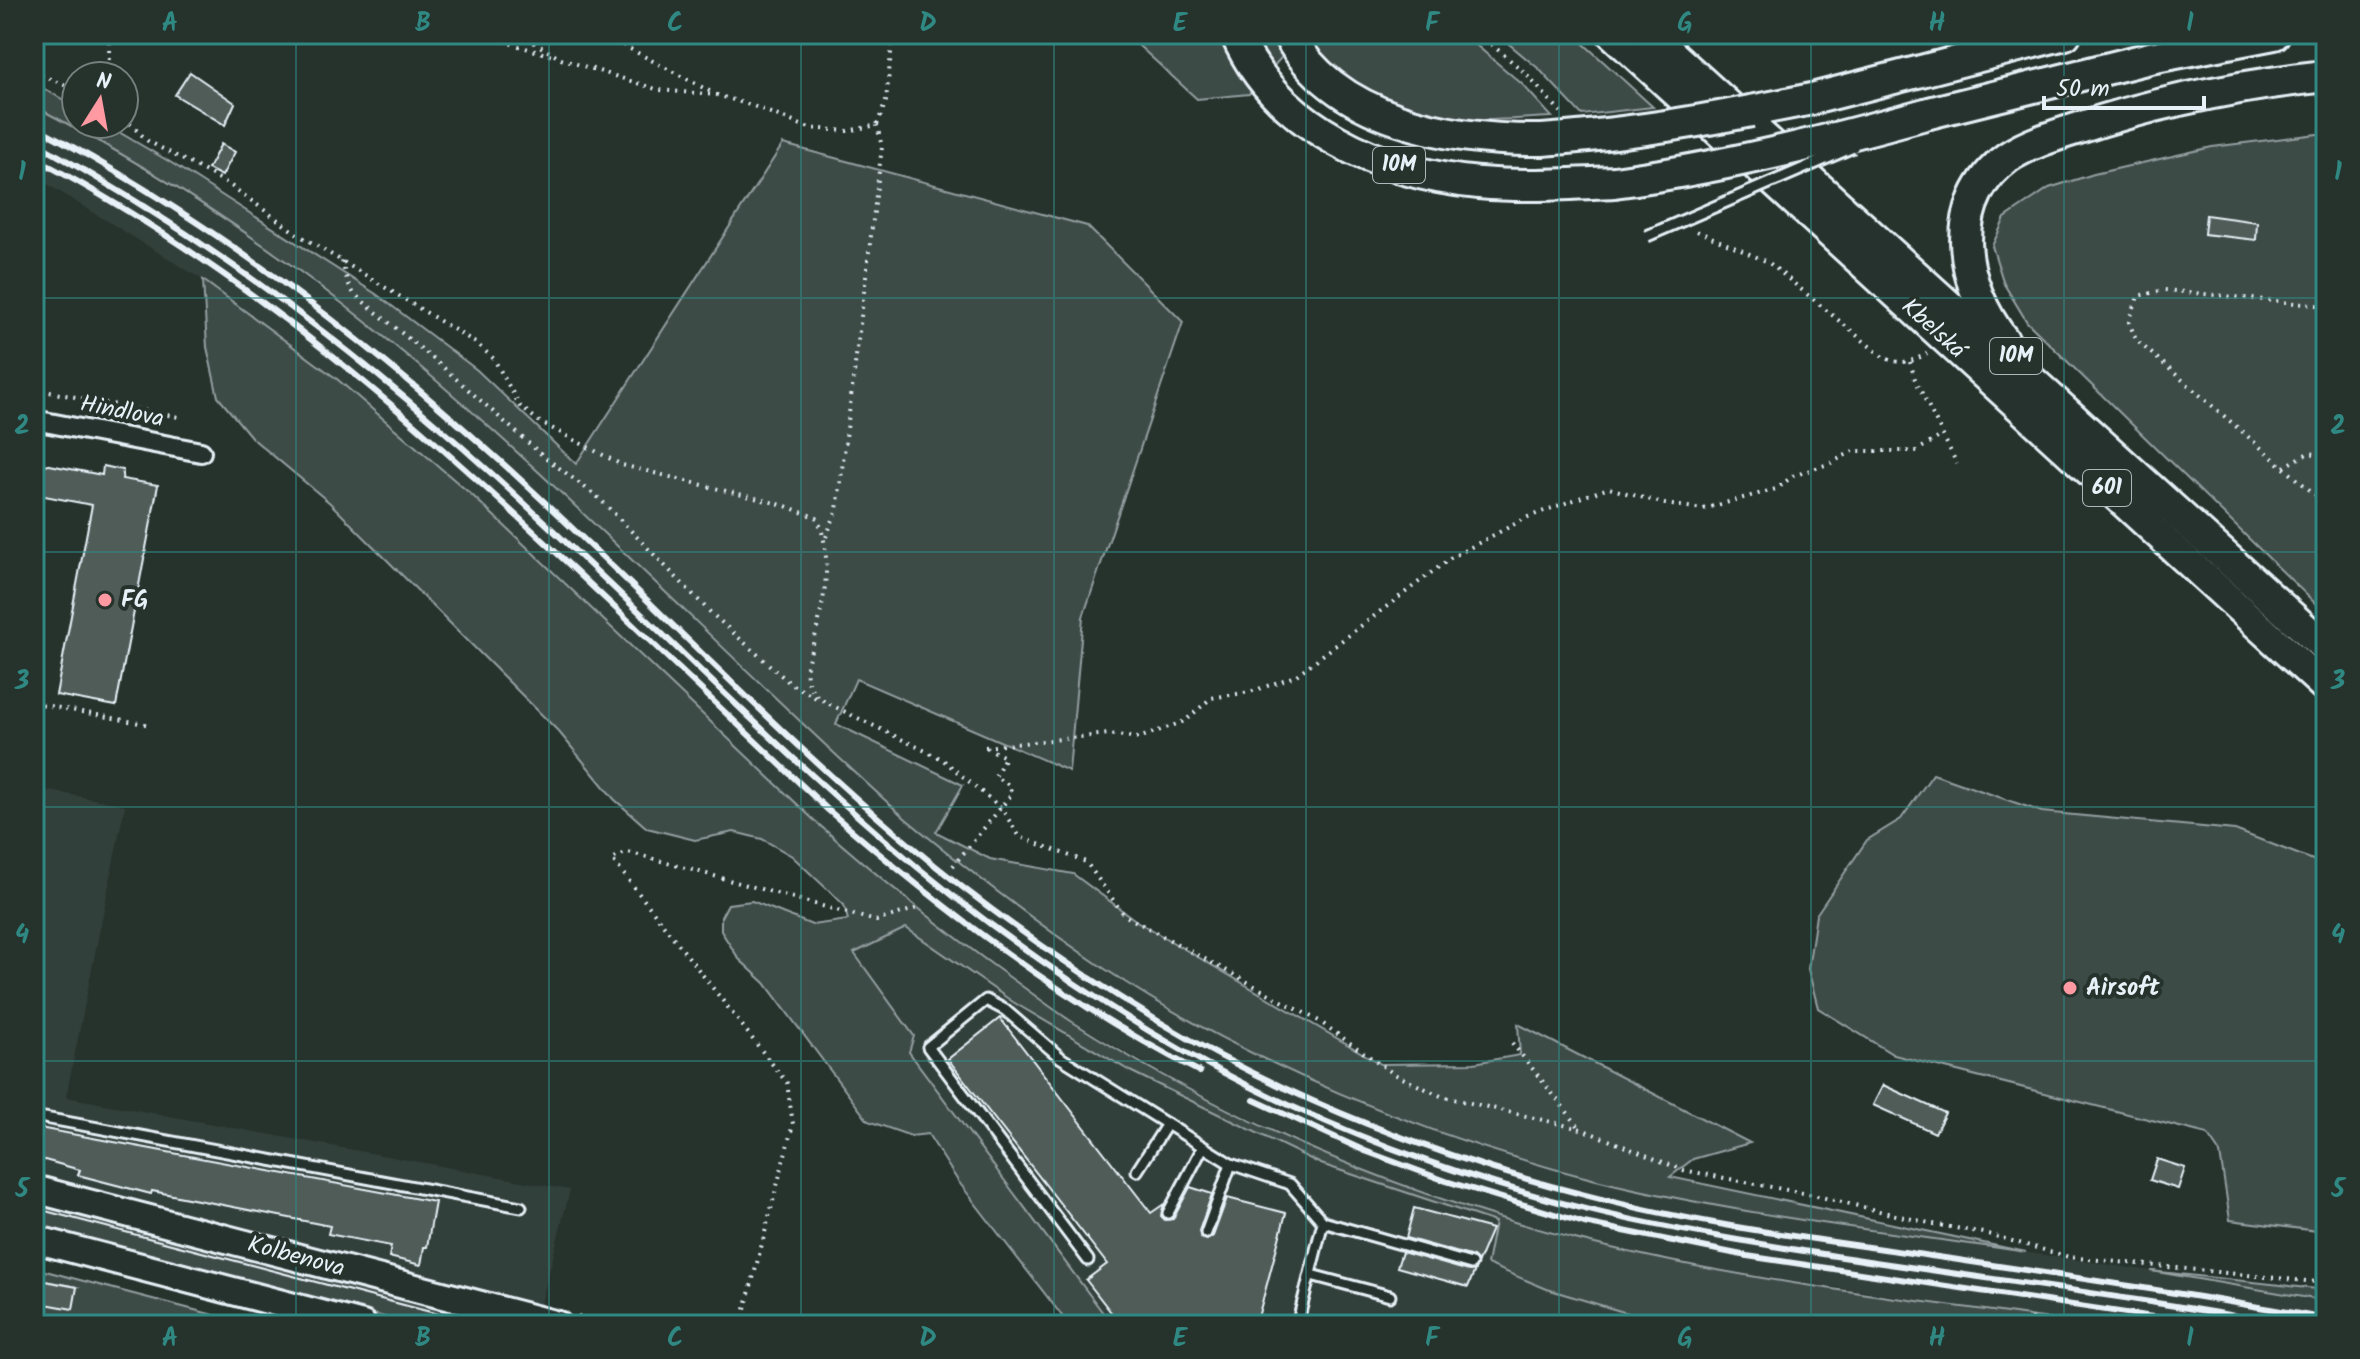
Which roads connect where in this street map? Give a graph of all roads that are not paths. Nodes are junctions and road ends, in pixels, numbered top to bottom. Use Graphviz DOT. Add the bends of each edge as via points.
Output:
graph roads {
  1 [pos="1236,34"];
  2 [pos="1288,34"];
  3 [pos="1612,34"];
  4 [pos="1649,34"];
  5 [pos="2064,34"];
  6 [pos="2274,34"];
  7 [pos="2326,76"];
  8 [pos="1929,113"];
  9 [pos="1647,236"];
  10 [pos="2060,406"];
  11 [pos="34,420"];
  12 [pos="201,452"];
  13 [pos="2326,648"];
  14 [pos="2326,688"];
  15 [pos="34,1116"];
  16 [pos="1167,1124"];
  17 [pos="1203,1147"];
  18 [pos="1231,1164"];
  19 [pos="1137,1171"];
  20 [pos="34,1189"];
  21 [pos="521,1207"];
  22 [pos="1168,1213"];
  23 [pos="1323,1222"];
  24 [pos="1206,1233"];
  25 [pos="34,1239"];
  26 [pos="1088,1260"];
  27 [pos="1471,1264"];
  28 [pos="1311,1275"];
  29 [pos="1390,1296"];
  30 [pos="363,1325"];
  31 [pos="558,1325"];
  32 [pos="1297,1325"];
  1 -- 8 [label="highway, 10M, bridge" via="1265,85 1308,123 1349,147 1395,164 1478,182 1614,182 1692,172"];
  2 -- 5 [label="highway, 10M, bridge" via="1321,76 1392,117 1451,135 1514,140 1605,136 1751,111"];
  3 -- 14 [label="main road, Kbelská / 601"];
  4 -- 10 [label="highway, Kbelská / 601"];
  6 -- 8 [label="highway, 10M" via="2150,58"];
  7 -- 10 [label="highway, 10M" via="2114,116 2023,148 1988,176 1965,232 1971,281 1997,333"];
  8 -- 9 [label="lane, bridge"];
  10 -- 13 [label="highway, Kbelská / 601"];
  11 -- 12 [label="street, Hindlova"];
  15 -- 21 [label="lane"];
  16 -- 17 [label="lane"];
  16 -- 19 [label="lane"];
  16 -- 26 [label="lane" via="1061,1058 986,1000 928,1047"];
  17 -- 18 [label="lane"];
  17 -- 22 [label="lane"];
  18 -- 23 [label="lane" via="1290,1184"];
  18 -- 24 [label="lane"];
  20 -- 31 [label="main road, Kolbenova"];
  23 -- 27 [label="lane"];
  23 -- 28 [label="lane"];
  25 -- 30 [label="main road, Kolbenova"];
  28 -- 29 [label="lane"];
  28 -- 32 [label="lane"];
}
